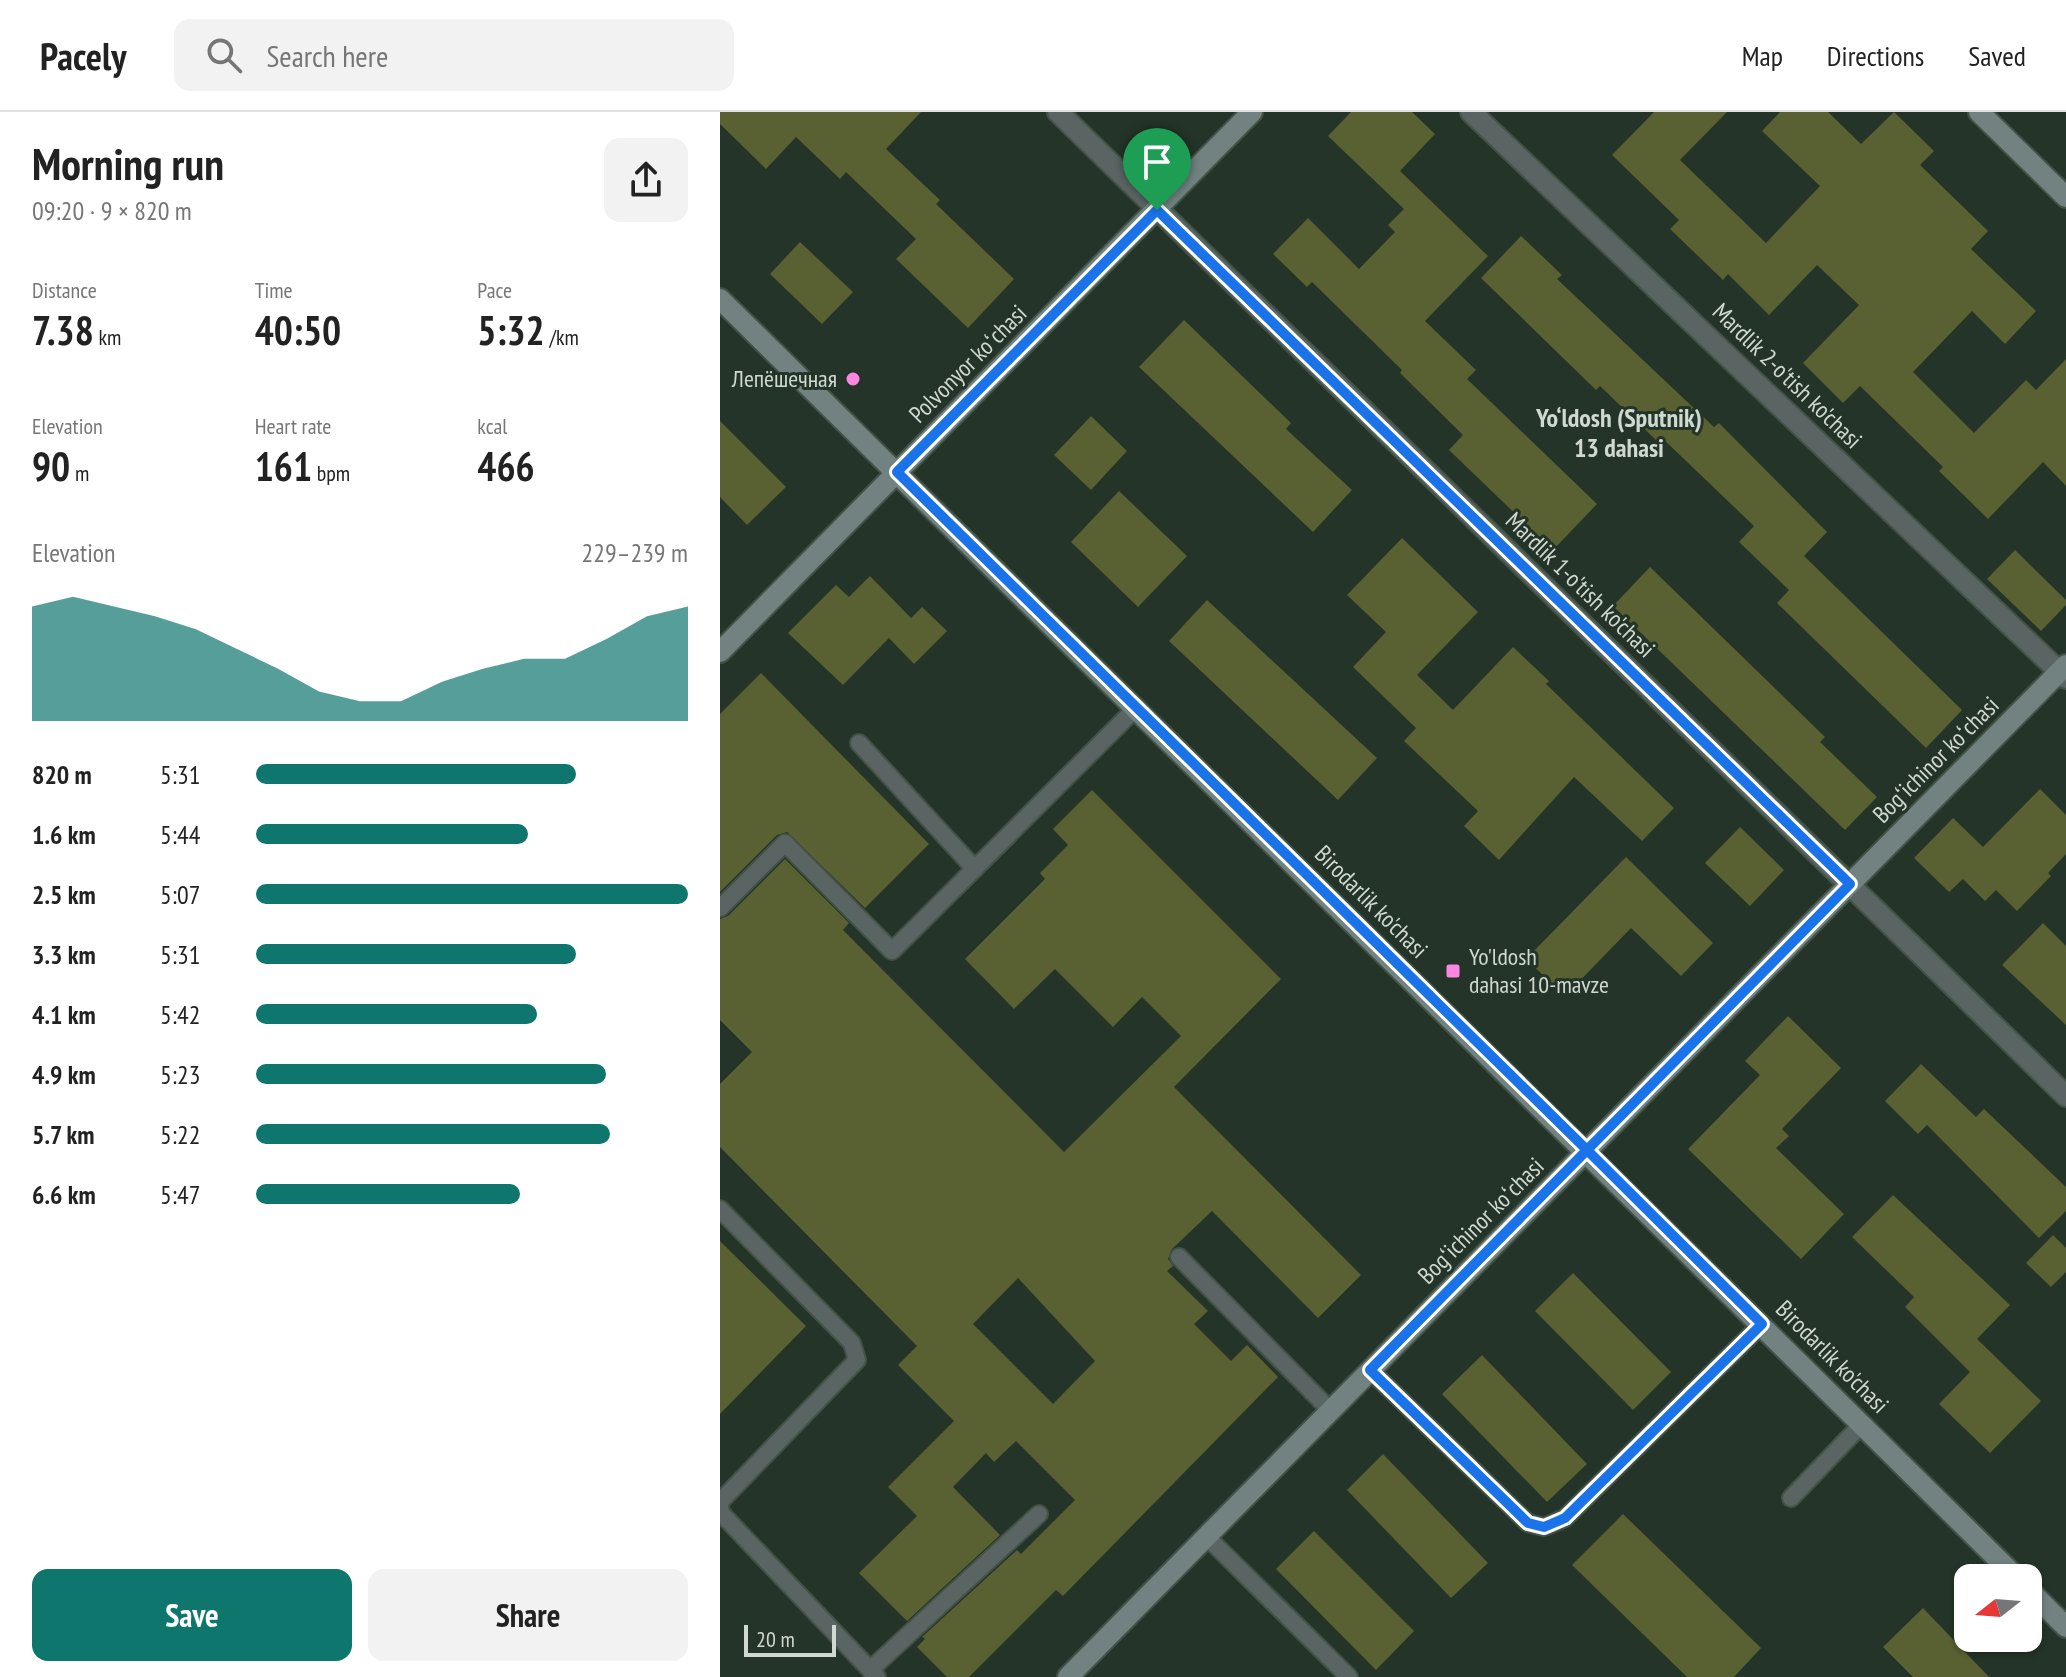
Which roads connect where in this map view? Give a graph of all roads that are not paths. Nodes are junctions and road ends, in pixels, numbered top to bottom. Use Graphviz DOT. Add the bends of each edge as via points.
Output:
graph roads {
  1 [pos="1058,112"];
  2 [pos="1252,112"];
  3 [pos="1471,112"];
  4 [pos="1979,112"];
  5 [pos="2066,197"];
  6 [pos="1157,210"];
  7 [pos="720,299"];
  8 [pos="897,472"];
  9 [pos="720,652"];
  10 [pos="2064,672"];
  11 [pos="1137,707"];
  12 [pos="859,743"];
  13 [pos="975,869"];
  14 [pos="1850,884"];
  15 [pos="720,908"];
  16 [pos="2066,1096"];
  17 [pos="1587,1150"];
  18 [pos="720,1209"];
  19 [pos="1179,1257"];
  20 [pos="1762,1324"];
  21 [pos="1370,1370"];
  22 [pos="1331,1411"];
  23 [pos="1862,1424"];
  24 [pos="1791,1498"];
  25 [pos="720,1504"];
  26 [pos="1039,1514"];
  27 [pos="1207,1537"];
  28 [pos="2003,1564"];
  29 [pos="2042,1603"];
  30 [pos="2066,1627"];
  31 [pos="874,1673"];
  32 [pos="1068,1677"];
  33 [pos="1349,1677"];
  1 -- 6 [label="street, Mardlik 1-o'tish ko'chasi"];
  2 -- 6 [label="street, Polvonyor koʻchasi"];
  3 -- 10 [label="street, Mardlik 2-o'tish ko'chasi"];
  4 -- 5 [label="street"];
  6 -- 8 [label="street, Polvonyor koʻchasi"];
  6 -- 14 [label="street, Mardlik 1-o'tish ko'chasi"];
  7 -- 8 [label="street, Birodarlik ko'chasi"];
  8 -- 9 [label="street, Polvonyor koʻchasi"];
  8 -- 11 [label="street, Birodarlik ko'chasi"];
  10 -- 14 [label="street, Bogʻichinor koʻchasi"];
  11 -- 13 [label="lane"];
  11 -- 17 [label="street, Birodarlik ko'chasi"];
  12 -- 13 [label="lane"];
  13 -- 15 [label="lane" via="892,951 785,843"];
  14 -- 16 [label="street, Mardlik 1-o'tish ko'chasi"];
  14 -- 17 [label="street, Bogʻichinor koʻchasi"];
  17 -- 20 [label="street, Birodarlik ko'chasi"];
  17 -- 21 [label="street, Bogʻichinor koʻchasi"];
  18 -- 25 [label="lane" via="852,1343 857,1360"];
  19 -- 22 [label="lane"];
  20 -- 21 [label="lane" via="1565,1518 1544,1527 1528,1523"];
  20 -- 23 [label="street, Birodarlik ko'chasi"];
  21 -- 22 [label="street, Bogʻichinor koʻchasi"];
  22 -- 27 [label="street, Bogʻichinor koʻchasi"];
  23 -- 24 [label="lane"];
  23 -- 28 [label="street, Birodarlik ko'chasi"];
  25 -- 31 [label="lane" via="721,1513"];
  26 -- 31 [label="lane"];
  27 -- 32 [label="street, Bogʻichinor koʻchasi"];
  27 -- 33 [label="lane"];
  29 -- 30 [label="street"];
}
